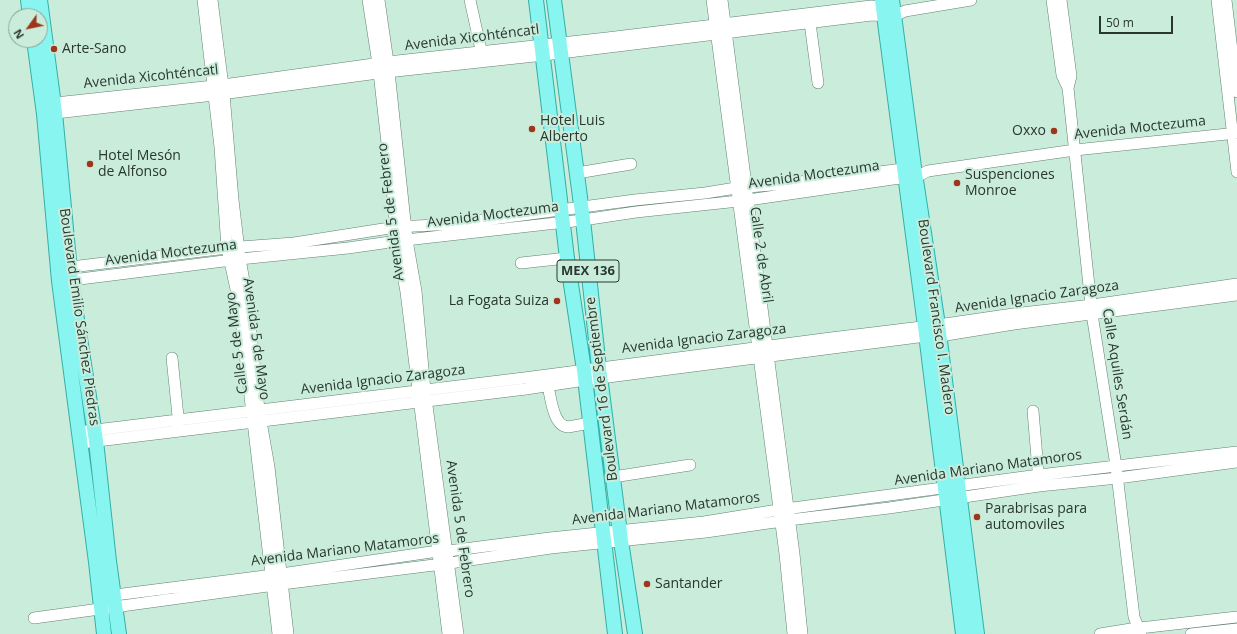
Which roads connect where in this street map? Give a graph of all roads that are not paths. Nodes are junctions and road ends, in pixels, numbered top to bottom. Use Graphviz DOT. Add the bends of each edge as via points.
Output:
graph roads {
  1 [pos="40,0"];
  2 [pos="203,0"];
  3 [pos="212,0"];
  4 [pos="368,0"];
  5 [pos="378,0"];
  6 [pos="470,0"];
  7 [pos="536,0"];
  8 [pos="554,0"];
  9 [pos="712,0"];
  10 [pos="722,0"];
  11 [pos="971,0"];
  12 [pos="1052,0"];
  13 [pos="1061,0"];
  14 [pos="1217,0"];
  15 [pos="1226,0"];
  16 [pos="890,8"];
  17 [pos="375,13"];
  18 [pos="827,16"];
  19 [pos="775,22"];
  20 [pos="810,23"];
  21 [pos="722,29"];
  22 [pos="36,48"];
  23 [pos="560,48"];
  24 [pos="543,50"];
  25 [pos="1227,50"];
  26 [pos="483,57"];
  27 [pos="383,68"];
  28 [pos="818,83"];
  29 [pos="1068,88"];
  30 [pos="219,90"];
  31 [pos="1237,92"];
  32 [pos="49,109"];
  33 [pos="1235,133"];
  34 [pos="1075,150"];
  35 [pos="631,164"];
  36 [pos="913,172"];
  37 [pos="1237,172"];
  38 [pos="577,173"];
  39 [pos="741,188"];
  40 [pos="784,189"];
  41 [pos="706,198"];
  42 [pos="229,200"];
  43 [pos="635,200"];
  44 [pos="743,200"];
  45 [pos="636,212"];
  46 [pos="582,213"];
  47 [pos="562,216"];
  48 [pos="401,227"];
  49 [pos="456,229"];
  50 [pos="346,235"];
  51 [pos="402,240"];
  52 [pos="227,248"];
  53 [pos="295,248"];
  54 [pos="348,248"];
  55 [pos="236,256"];
  56 [pos="154,257"];
  57 [pos="567,258"];
  58 [pos="522,263"];
  59 [pos="158,270"];
  60 [pos="65,274"];
  61 [pos="1237,284"];
  62 [pos="1237,295"];
  63 [pos="1176,298"];
  64 [pos="244,303"];
  65 [pos="1092,310"];
  66 [pos="932,331"];
  67 [pos="763,352"];
  68 [pos="172,358"];
  69 [pos="599,374"];
  70 [pos="584,375"];
  71 [pos="525,384"];
  72 [pos="548,386"];
  73 [pos="422,397"];
  74 [pos="1033,411"];
  75 [pos="256,416"];
  76 [pos="590,423"];
  77 [pos="179,425"];
  78 [pos="95,436"];
  79 [pos="80,438"];
  80 [pos="1237,452"];
  81 [pos="1199,462"];
  82 [pos="1237,462"];
  83 [pos="690,465"];
  84 [pos="1116,466"];
  85 [pos="613,477"];
  86 [pos="1118,478"];
  87 [pos="1039,481"];
  88 [pos="953,493"];
  89 [pos="888,496"];
  90 [pos="840,508"];
  91 [pos="889,508"];
  92 [pos="784,515"];
  93 [pos="620,536"];
  94 [pos="604,537"];
  95 [pos="550,543"];
  96 [pos="443,551"];
  97 [pos="102,562"];
  98 [pos="362,562"];
  99 [pos="445,564"];
  100 [pos="364,574"];
  101 [pos="276,580"];
  102 [pos="194,584"];
  103 [pos="196,596"];
  104 [pos="115,601"];
  105 [pos="100,603"];
  106 [pos="795,616"];
  107 [pos="1237,617"];
  108 [pos="34,618"];
  109 [pos="1220,625"];
  110 [pos="1237,629"];
  111 [pos="1190,630"];
  112 [pos="1136,631"];
  113 [pos="283,632"];
  114 [pos="104,634"];
  115 [pos="119,634"];
  116 [pos="448,634"];
  117 [pos="458,634"];
  118 [pos="615,634"];
  119 [pos="635,634"];
  120 [pos="793,634"];
  121 [pos="802,634"];
  122 [pos="963,634"];
  123 [pos="977,634"];
  124 [pos="1100,634"];
  1 -- 32 [label="main road, Boulevard Emilio Sánchez Piedras"];
  2 -- 30 [label="street"];
  3 -- 30 [label="street"];
  4 -- 17 [label="street, Avenida 5 de Febrero"];
  5 -- 17 [label="street, Avenida 5 de Febrero"];
  6 -- 26 [label="street"];
  7 -- 24 [label="main road, Boulevard 16 de Septiembre / MEX 136"];
  8 -- 23 [label="main road, Boulevard 16 de Septiembre / MEX 136"];
  9 -- 21 [label="street, Calle 2 de Abril"];
  10 -- 21 [label="street, Calle 2 de Abril"];
  11 -- 16 [label="street, Avenida Xicohténcatl"];
  12 -- 29 [label="street, Calle Aquiles Serdán" via="1062,75"];
  13 -- 29 [label="street, Calle Aquiles Serdán" via="1070,76"];
  14 -- 25 [label="street"];
  15 -- 25 [label="street"];
  16 -- 18 [label="street, Avenida Xicohténcatl" via="871,6"];
  16 -- 36 [label="main road, Boulevard Francisco I. Madero"];
  17 -- 27 [label="street, Avenida 5 de Febrero"];
  18 -- 19 [label="street, Avenida Xicohténcatl"];
  18 -- 20 [label="street, Avenida Xicohténcatl"];
  19 -- 20 [label="street, Avenida Xicohténcatl"];
  19 -- 21 [label="street, Avenida Xicohténcatl"];
  20 -- 28 [label="street"];
  21 -- 23 [label="street, Avenida Xicohténcatl"];
  21 -- 39 [label="street, Calle 2 de Abril"];
  22 -- 32 [label="main road, Boulevard Emilio Sánchez Piedras"];
  23 -- 24 [label="street, Avenida Xicohténcatl"];
  23 -- 38 [label="main road, Boulevard 16 de Septiembre / MEX 136"];
  24 -- 26 [label="street, Avenida Xicohténcatl"];
  24 -- 47 [label="main road, Boulevard 16 de Septiembre / MEX 136"];
  25 -- 31 [label="street"];
  25 -- 33 [label="street"];
  26 -- 27 [label="street, Avenida Xicohténcatl"];
  27 -- 30 [label="street, Avenida Xicohténcatl"];
  27 -- 48 [label="street, Avenida 5 de Febrero"];
  29 -- 34 [label="street, Calle Aquiles Serdán"];
  30 -- 32 [label="street, Avenida Xicohténcatl"];
  30 -- 42 [label="street"];
  32 -- 60 [label="main road, Boulevard Emilio Sánchez Piedras"];
  33 -- 34 [label="street, Avenida Moctezuma"];
  33 -- 37 [label="street"];
  34 -- 36 [label="street, Avenida Moctezuma"];
  34 -- 65 [label="street, Calle Aquiles Serdán"];
  35 -- 38 [label="street"];
  36 -- 40 [label="street, Avenida Moctezuma"];
  36 -- 66 [label="main road, Boulevard Francisco I. Madero"];
  38 -- 46 [label="main road, Boulevard 16 de Septiembre / MEX 136"];
  39 -- 40 [label="street, Avenida Moctezuma"];
  39 -- 41 [label="street, Avenida Moctezuma"];
  39 -- 44 [label="street, Calle 2 de Abril"];
  40 -- 44 [label="street, Avenida Moctezuma"];
  41 -- 43 [label="street, Avenida Moctezuma"];
  41 -- 44 [label="street, Avenida Moctezuma"];
  41 -- 45 [label="street, Avenida Moctezuma"];
  42 -- 52 [label="street, Avenida 5 de Mayo"];
  42 -- 55 [label="street"];
  43 -- 45 [label="street"];
  43 -- 46 [label="street, Avenida Moctezuma"];
  44 -- 67 [label="street, Calle 2 de Abril"];
  45 -- 46 [label="street, Avenida Moctezuma"];
  46 -- 47 [label="street, Avenida Moctezuma"];
  46 -- 69 [label="main road, Boulevard 16 de Septiembre / MEX 136"];
  47 -- 49 [label="street, Avenida Moctezuma"];
  47 -- 57 [label="main road, Boulevard 16 de Septiembre / MEX 136"];
  48 -- 49 [label="street, Avenida Moctezuma"];
  48 -- 50 [label="street, Avenida Moctezuma"];
  48 -- 51 [label="street, Avenida 5 de Febrero"];
  49 -- 51 [label="street, Avenida Moctezuma"];
  50 -- 53 [label="street, Avenida Moctezuma"];
  50 -- 54 [label="street"];
  51 -- 54 [label="street, Avenida Moctezuma"];
  51 -- 73 [label="street, Avenida 5 de Febrero" via="411,292"];
  52 -- 55 [label="street, Avenida 5 de Mayo"];
  52 -- 56 [label="street, Avenida Moctezuma"];
  53 -- 54 [label="street, Avenida Moctezuma"];
  53 -- 55 [label="street, Avenida Moctezuma"];
  55 -- 59 [label="street, Avenida Moctezuma"];
  55 -- 64 [label="street, Avenida 5 de Mayo"];
  56 -- 59 [label="street"];
  56 -- 60 [label="street, Avenida Moctezuma"];
  57 -- 58 [label="street"];
  57 -- 70 [label="main road, Boulevard 16 de Septiembre / MEX 136"];
  59 -- 60 [label="street, Avenida Moctezuma"];
  60 -- 78 [label="main road, Boulevard Emilio Sánchez Piedras"];
  60 -- 79 [label="main road, Boulevard Emilio Sánchez Piedras"];
  61 -- 63 [label="street, Avenida Ignacio Zaragoza"];
  62 -- 63 [label="street, Avenida Ignacio Zaragoza"];
  63 -- 65 [label="street, Avenida Ignacio Zaragoza"];
  64 -- 75 [label="street, Calle 5 de Mayo"];
  65 -- 66 [label="street, Avenida Ignacio Zaragoza"];
  65 -- 84 [label="street, Calle Aquiles Serdán"];
  66 -- 67 [label="street, Avenida Ignacio Zaragoza"];
  66 -- 88 [label="main road, Boulevard Francisco I. Madero"];
  67 -- 69 [label="street, Avenida Ignacio Zaragoza"];
  67 -- 92 [label="street, Calle 2 de Abril"];
  68 -- 77 [label="street"];
  69 -- 70 [label="street, Avenida Ignacio Zaragoza"];
  69 -- 85 [label="main road, Boulevard 16 de Septiembre / MEX 136"];
  70 -- 71 [label="street, Avenida Ignacio Zaragoza"];
  70 -- 72 [label="street, Avenida Ignacio Zaragoza"];
  70 -- 76 [label="main road, Boulevard 16 de Septiembre / MEX 136"];
  71 -- 72 [label="street, Avenida Ignacio Zaragoza"];
  71 -- 73 [label="street, Avenida Ignacio Zaragoza"];
  72 -- 76 [label="street" via="555,416 560,424 568,426"];
  73 -- 75 [label="street, Avenida Ignacio Zaragoza"];
  73 -- 96 [label="street, Avenida 5 de Febrero"];
  74 -- 87 [label="street"];
  75 -- 77 [label="street, Avenida Ignacio Zaragoza"];
  75 -- 101 [label="street, Calle 5 de Mayo"];
  76 -- 94 [label="main road, Boulevard 16 de Septiembre / MEX 136"];
  77 -- 78 [label="street, Avenida Ignacio Zaragoza"];
  78 -- 79 [label="street, Avenida Ignacio Zaragoza"];
  78 -- 97 [label="main road, Boulevard Emilio Sánchez Piedras"];
  79 -- 97 [label="main road, Boulevard Emilio Sánchez Piedras"];
  80 -- 81 [label="street, Avenida Mariano Matamoros"];
  81 -- 82 [label="street, Avenida Mariano Matamoros"];
  81 -- 84 [label="street, Avenida Mariano Matamoros"];
  81 -- 86 [label="street, Avenida Mariano Matamoros"];
  83 -- 85 [label="street"];
  84 -- 86 [label="street, Calle Aquiles Serdán"];
  84 -- 87 [label="street, Avenida Mariano Matamoros"];
  85 -- 93 [label="main road, Boulevard 16 de Septiembre / MEX 136"];
  86 -- 87 [label="street, Avenida Mariano Matamoros"];
  86 -- 112 [label="street, Calle Aquiles Serdán"];
  87 -- 88 [label="street, Avenida Mariano Matamoros"];
  88 -- 89 [label="street, Avenida Mariano Matamoros"];
  88 -- 91 [label="street, Avenida Mariano Matamoros"];
  88 -- 122 [label="main road, Boulevard Francisco I. Madero"];
  88 -- 123 [label="main road, Boulevard Francisco I. Madero"];
  89 -- 90 [label="street, Avenida Mariano Matamoros"];
  89 -- 91 [label="street"];
  90 -- 91 [label="street, Avenida Mariano Matamoros"];
  90 -- 92 [label="street, Avenida Mariano Matamoros"];
  92 -- 93 [label="street, Avenida Mariano Matamoros"];
  92 -- 106 [label="street, Calle 2 de Abril"];
  93 -- 94 [label="street, Avenida Mariano Matamoros"];
  93 -- 119 [label="main road, Boulevard 16 de Septiembre / MEX 136"];
  94 -- 95 [label="street, Avenida Mariano Matamoros"];
  94 -- 118 [label="main road, Boulevard 16 de Septiembre / MEX 136"];
  95 -- 96 [label="street, Avenida Mariano Matamoros"];
  95 -- 99 [label="street, Avenida Mariano Matamoros"];
  96 -- 98 [label="street, Avenida Mariano Matamoros"];
  96 -- 99 [label="street, Avenida 5 de Febrero"];
  97 -- 104 [label="main road, Boulevard Emilio Sánchez Piedras"];
  97 -- 105 [label="main road, Boulevard Emilio Sánchez Piedras"];
  98 -- 100 [label="street"];
  98 -- 101 [label="street, Avenida Mariano Matamoros"];
  99 -- 100 [label="street, Avenida Mariano Matamoros"];
  99 -- 116 [label="street, Avenida 5 de Febrero"];
  99 -- 117 [label="street, Avenida 5 de Febrero"];
  100 -- 101 [label="street, Avenida Mariano Matamoros"];
  101 -- 102 [label="street, Avenida Mariano Matamoros"];
  101 -- 103 [label="street, Avenida Mariano Matamoros"];
  101 -- 113 [label="street, Calle 5 de Mayo"];
  102 -- 103 [label="street"];
  102 -- 104 [label="street, Avenida Mariano Matamoros"];
  103 -- 104 [label="street, Avenida Mariano Matamoros"];
  104 -- 105 [label="street, Avenida Mariano Matamoros"];
  104 -- 115 [label="main road, Boulevard Emilio Sánchez Piedras"];
  105 -- 108 [label="street, Avenida Mariano Matamoros"];
  105 -- 114 [label="main road, Boulevard Emilio Sánchez Piedras"];
  106 -- 120 [label="street, Calle 2 de Abril"];
  106 -- 121 [label="street, Calle 2 de Abril"];
  107 -- 109 [label="street"];
  109 -- 110 [label="street"];
  109 -- 111 [label="street"];
  111 -- 112 [label="street"];
  112 -- 124 [label="street"];
}
